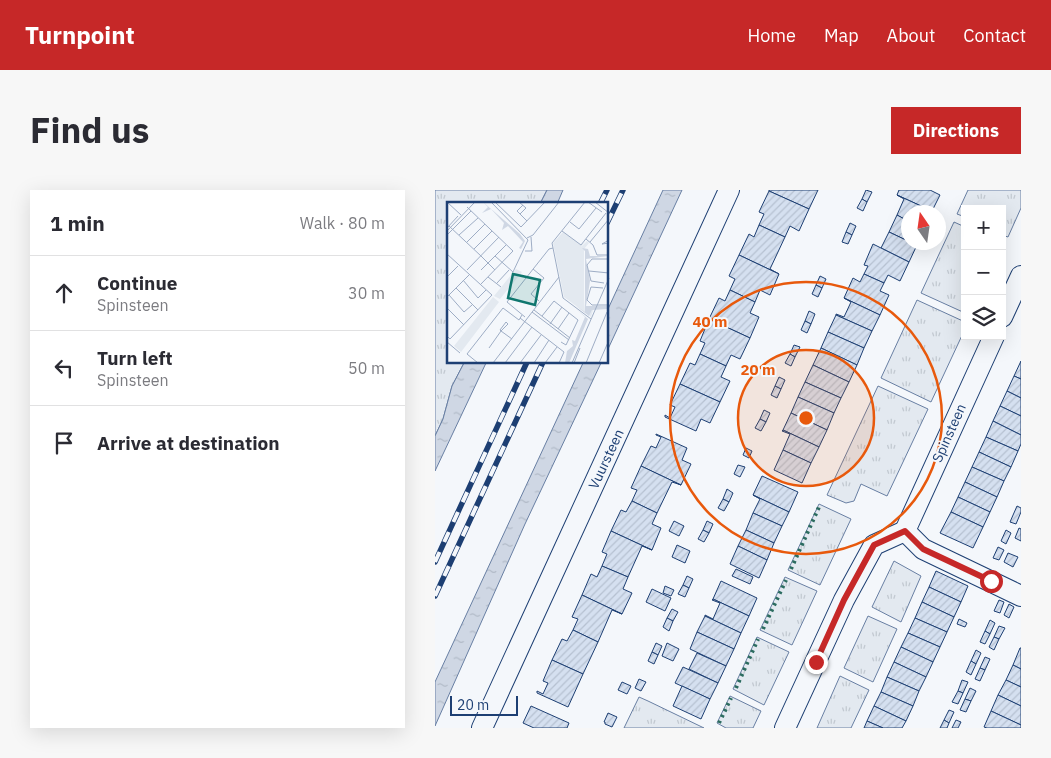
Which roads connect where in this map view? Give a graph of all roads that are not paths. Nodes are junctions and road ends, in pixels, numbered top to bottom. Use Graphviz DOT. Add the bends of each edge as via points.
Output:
graph roads {
  1 [pos="729,190"];
  2 [pos="1021,276"];
  3 [pos="1006,308"];
  4 [pos="991,340"];
  5 [pos="905,531"];
  6 [pos="1021,596"];
  7 [pos="482,728"];
  8 [pos="785,728"];
  1 -- 7 [label="street, Vuursteen"];
  2 -- 3 [label="street"];
  4 -- 5 [label="street, Spinsteen"];
  5 -- 6 [label="street" via="923,549"];
  5 -- 8 [label="street" via="874,545 844,600"];
}
